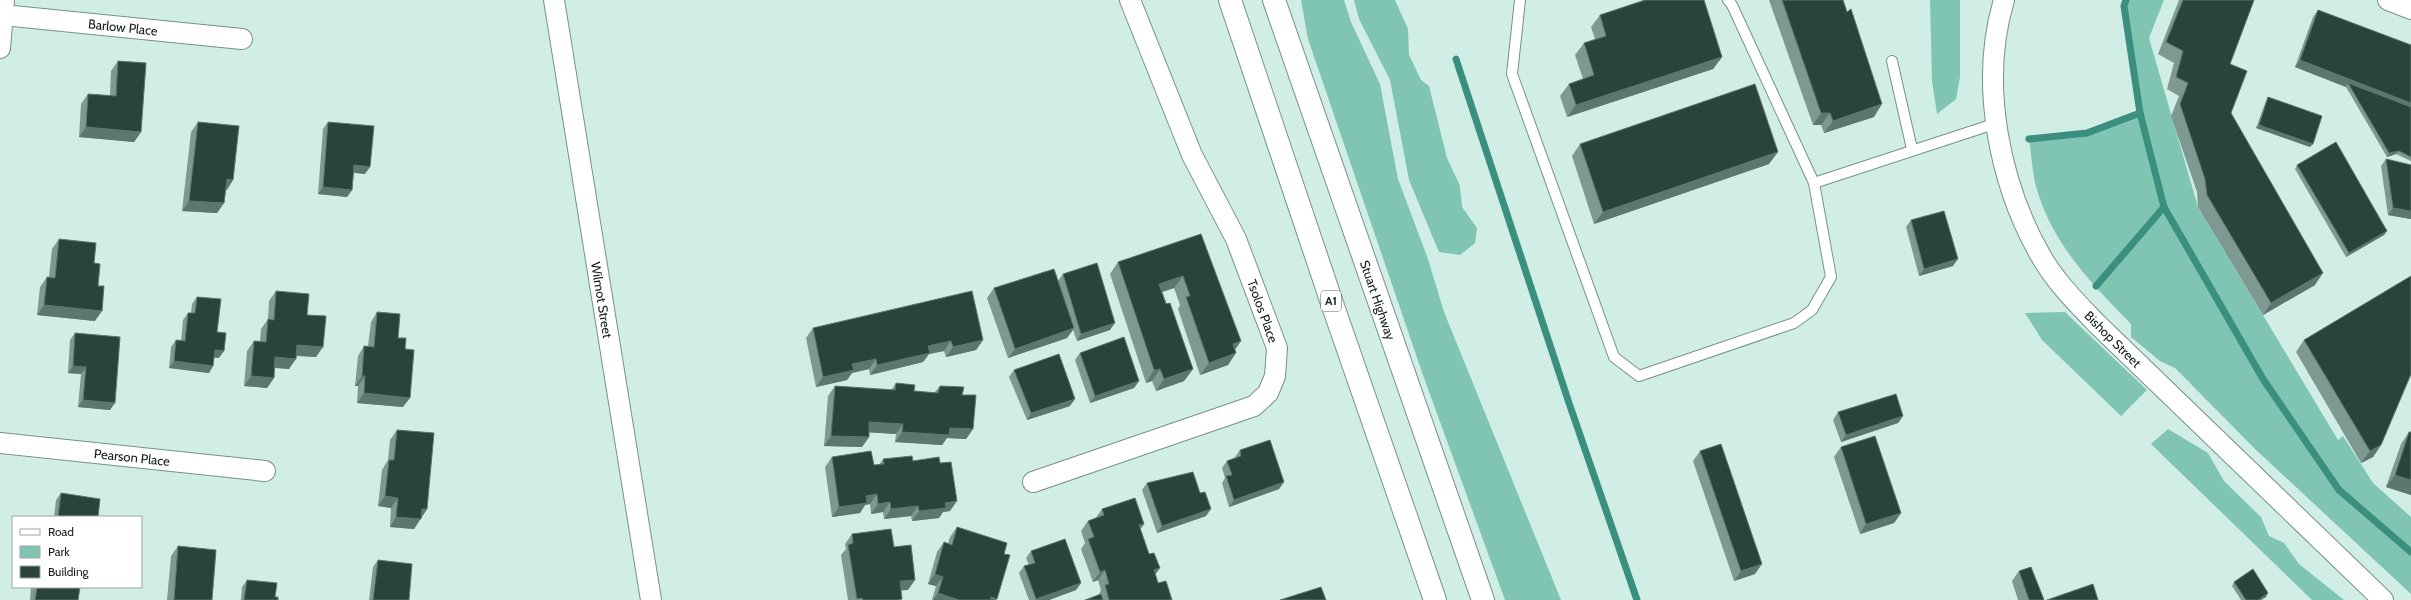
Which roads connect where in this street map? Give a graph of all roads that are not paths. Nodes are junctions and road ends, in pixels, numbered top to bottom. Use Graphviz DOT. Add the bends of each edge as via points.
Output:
graph roads {
  1 [pos="554,0"];
  2 [pos="1130,0"];
  3 [pos="1230,0"];
  4 [pos="1274,0"];
  5 [pos="1520,0"];
  6 [pos="1728,0"];
  7 [pos="2004,0"];
  8 [pos="2388,0"];
  9 [pos="3,8"];
  10 [pos="2411,9"];
  11 [pos="242,39"];
  12 [pos="0,48"];
  13 [pos="1892,61"];
  14 [pos="1997,123"];
  15 [pos="1912,149"];
  16 [pos="1814,183"];
  17 [pos="0,443"];
  18 [pos="265,471"];
  19 [pos="1033,482"];
  20 [pos="650,600"];
  21 [pos="1435,600"];
  22 [pos="1483,600"];
  23 [pos="2383,600"];
  1 -- 20 [label="street, Wilmot Street"];
  2 -- 19 [label="street, Tsolos Place" via="1192,155 1236,239 1277,348 1275,376 1268,393 1254,406"];
  3 -- 21 [label="highway, A1"];
  4 -- 22 [label="highway, Stuart Highway"];
  5 -- 16 [label="lane" via="1512,74 1614,357 1639,376 1794,323 1812,310 1831,277"];
  6 -- 16 [label="lane" via="1736,12"];
  7 -- 14 [label="street, Bishop Street" via="1995,50"];
  8 -- 10 [label="street"];
  9 -- 11 [label="street, Barlow Place"];
  9 -- 12 [label="street"];
  13 -- 15 [label="lane"];
  14 -- 15 [label="lane"];
  14 -- 23 [label="street, Bishop Street" via="2008,181 2015,201 2042,258 2063,288 2096,323"];
  15 -- 16 [label="lane"];
  17 -- 18 [label="street, Pearson Place"];
}
